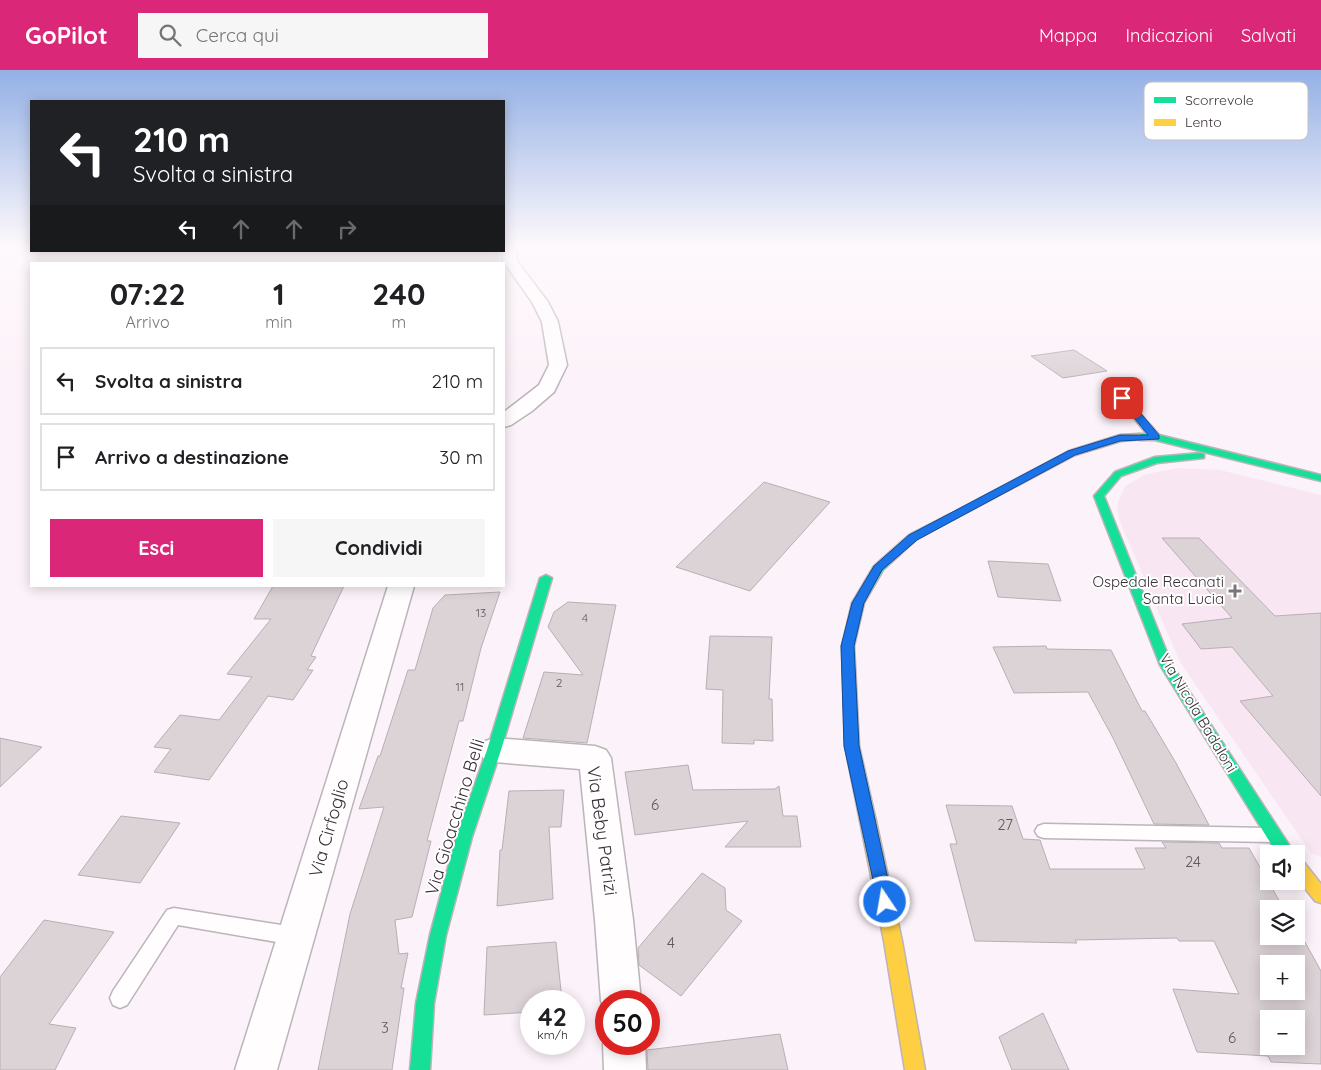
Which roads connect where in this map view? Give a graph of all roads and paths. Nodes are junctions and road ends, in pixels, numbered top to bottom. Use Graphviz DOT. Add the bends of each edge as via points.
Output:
graph roads {
  1 [pos="533,293"];
  2 [pos="1122,398"];
  3 [pos="505,420"];
  4 [pos="1155,437"];
  5 [pos="1230,456"];
  6 [pos="1315,477"];
  7 [pos="1321,486"];
  8 [pos="546,578"];
  9 [pos="401,587"];
  10 [pos="494,750"];
  11 [pos="1044,831"];
  12 [pos="1273,835"];
  13 [pos="1280,845"];
  14 [pos="1305,876"];
  15 [pos="1321,896"];
  16 [pos="297,936"];
  17 [pos="619,990"];
  18 [pos="120,998"];
  19 [pos="624,1055"];
  20 [pos="256,1070"];
  21 [pos="420,1070"];
  22 [pos="625,1070"];
  23 [pos="915,1070"];
  1 -- 3 [label="street" via="550,322 558,364 547,388"];
  2 -- 4 [label="lane"];
  4 -- 5 [label="street"];
  4 -- 23 [label="street" via="1120,438 1072,453 913,537 878,568 858,603 848,646 852,746 893,941"];
  5 -- 6 [label="street"];
  5 -- 12 [label="street, Via Nicola Badaloni" via="1155,460 1118,474 1099,496 1166,665"];
  6 -- 7 [label="lane"];
  8 -- 10 [label="street, Via Gioacchino Belli"];
  9 -- 16 [label="street, Via Cirfoglio"];
  10 -- 17 [label="street, Via Beby Patrizi" via="595,758"];
  10 -- 21 [label="street, Via Gioacchino Belli" via="464,837 438,935 425,1003"];
  11 -- 12 [label="lane"];
  12 -- 13 [label="street, Via Nicola Badaloni"];
  14 -- 15 [label="street"];
  16 -- 18 [label="lane" via="174,916"];
  16 -- 20 [label="street, Via Cirfoglio"];
  19 -- 22 [label="street"];
}
